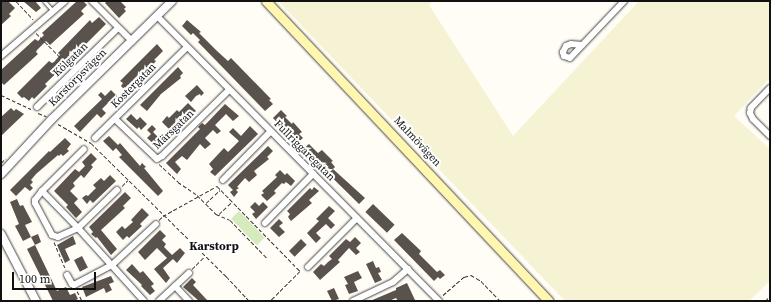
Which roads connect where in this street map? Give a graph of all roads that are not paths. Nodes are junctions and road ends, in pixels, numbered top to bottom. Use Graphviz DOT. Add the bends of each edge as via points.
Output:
graph roads {
  1 [pos="44,1"];
  2 [pos="65,1"];
  3 [pos="92,1"];
  4 [pos="172,1"];
  5 [pos="266,1"];
  6 [pos="624,1"];
  7 [pos="53,11"];
  8 [pos="157,16"];
  9 [pos="118,28"];
  10 [pos="132,41"];
  11 [pos="582,45"];
  12 [pos="187,47"];
  13 [pos="1,56"];
  14 [pos="770,88"];
  15 [pos="229,90"];
  16 [pos="37,107"];
  17 [pos="115,119"];
  18 [pos="270,132"];
  19 [pos="770,136"];
  20 [pos="93,140"];
  21 [pos="84,149"];
  22 [pos="1,174"];
  23 [pos="313,174"];
  24 [pos="223,180"];
  25 [pos="117,190"];
  26 [pos="42,191"];
  27 [pos="357,218"];
  28 [pos="265,223"];
  29 [pos="156,224"];
  30 [pos="78,228"];
  31 [pos="1,234"];
  32 [pos="112,265"];
  33 [pos="308,267"];
  34 [pos="408,269"];
  35 [pos="189,272"];
  36 [pos="67,275"];
  37 [pos="175,286"];
  38 [pos="437,300"];
  39 [pos="36,301"];
  40 [pos="144,301"];
  41 [pos="159,301"];
  42 [pos="189,301"];
  43 [pos="353,301"];
  44 [pos="549,301"];
  1 -- 7 [label="lane"];
  2 -- 7 [label="street"];
  3 -- 9 [label="street"];
  4 -- 8 [label="street, Karstorpsvägen"];
  5 -- 44 [label="main road, Malmövägen"];
  6 -- 11 [label="street"];
  7 -- 13 [label="street"];
  8 -- 10 [label="street, Karstorpsvägen"];
  8 -- 12 [label="street, Fullriggaregatan"];
  9 -- 10 [label="street"];
  9 -- 16 [label="street, Kölgatan"];
  10 -- 22 [label="street, Karstorpsvägen" via="49,118"];
  12 -- 15 [label="street, Fullriggaregatan"];
  12 -- 17 [label="street, Kostergatan"];
  14 -- 19 [label="street" via="751,108 750,113"];
  15 -- 17 [label="street, Märsgatan" via="157,159"];
  15 -- 18 [label="street, Fullriggaregatan"];
  17 -- 20 [label="street, Kostergatan"];
  18 -- 23 [label="street, Fullriggaregatan"];
  18 -- 24 [label="street"];
  21 -- 26 [label="street"];
  23 -- 27 [label="street, Fullriggaregatan"];
  23 -- 28 [label="street"];
  25 -- 30 [label="street"];
  26 -- 30 [label="street"];
  26 -- 30 [label="street" via="35,203 52,235 58,237"];
  27 -- 33 [label="street"];
  27 -- 34 [label="street, Fullriggaregatan"];
  29 -- 32 [label="street"];
  30 -- 32 [label="street"];
  31 -- 39 [label="street"];
  32 -- 36 [label="street" via="74,285"];
  32 -- 40 [label="street"];
  34 -- 38 [label="street, Fullriggaregatan"];
  34 -- 43 [label="street" via="393,282"];
  35 -- 37 [label="street"];
  37 -- 41 [label="street"];
  37 -- 42 [label="street"];
}
